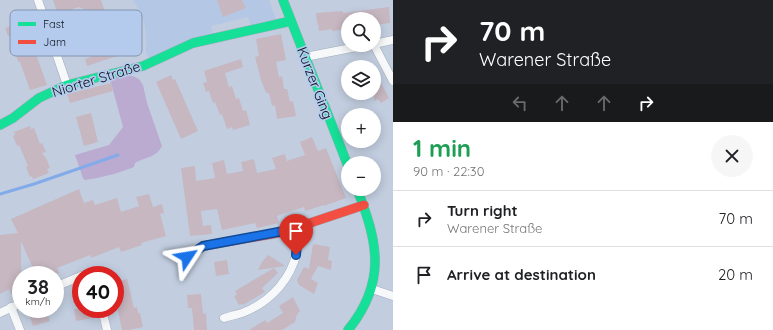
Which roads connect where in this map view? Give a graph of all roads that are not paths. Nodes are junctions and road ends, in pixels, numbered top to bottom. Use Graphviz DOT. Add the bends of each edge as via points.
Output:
graph roads {
  1 [pos="38,0"];
  2 [pos="283,0"];
  3 [pos="41,10"];
  4 [pos="291,21"];
  5 [pos="393,40"];
  6 [pos="381,43"];
  7 [pos="341,50"];
  8 [pos="378,52"];
  9 [pos="57,56"];
  10 [pos="305,56"];
  11 [pos="393,81"];
  12 [pos="67,86"];
  13 [pos="0,125"];
  14 [pos="344,156"];
  15 [pos="360,196"];
  16 [pos="364,205"];
  17 [pos="294,229"];
  18 [pos="187,257"];
  19 [pos="372,288"];
  20 [pos="393,296"];
  21 [pos="11,307"];
  22 [pos="0,313"];
  23 [pos="104,318"];
  24 [pos="224,318"];
  25 [pos="20,330"];
  26 [pos="107,330"];
  27 [pos="348,330"];
  1 -- 3 [label="street"];
  2 -- 4 [label="street, Kurzer Ging"];
  4 -- 10 [label="street, Kurzer Ging"];
  4 -- 12 [label="street, Niorter Straße" via="193,43 143,66"];
  5 -- 6 [label="street"];
  7 -- 10 [label="street"];
  8 -- 11 [label="street"];
  9 -- 12 [label="street"];
  10 -- 14 [label="street, Kurzer Ging"];
  12 -- 13 [label="street, Niorter Straße" via="39,98"];
  15 -- 16 [label="street"];
  16 -- 17 [label="street"];
  16 -- 19 [label="street" via="375,244 376,261"];
  17 -- 18 [label="street" via="203,246"];
  17 -- 24 [label="street" via="296,255 284,283 271,297 242,313"];
  19 -- 20 [label="street"];
  19 -- 27 [label="street" via="358,317"];
  21 -- 22 [label="street"];
  21 -- 25 [label="street"];
  23 -- 26 [label="street"];
}
